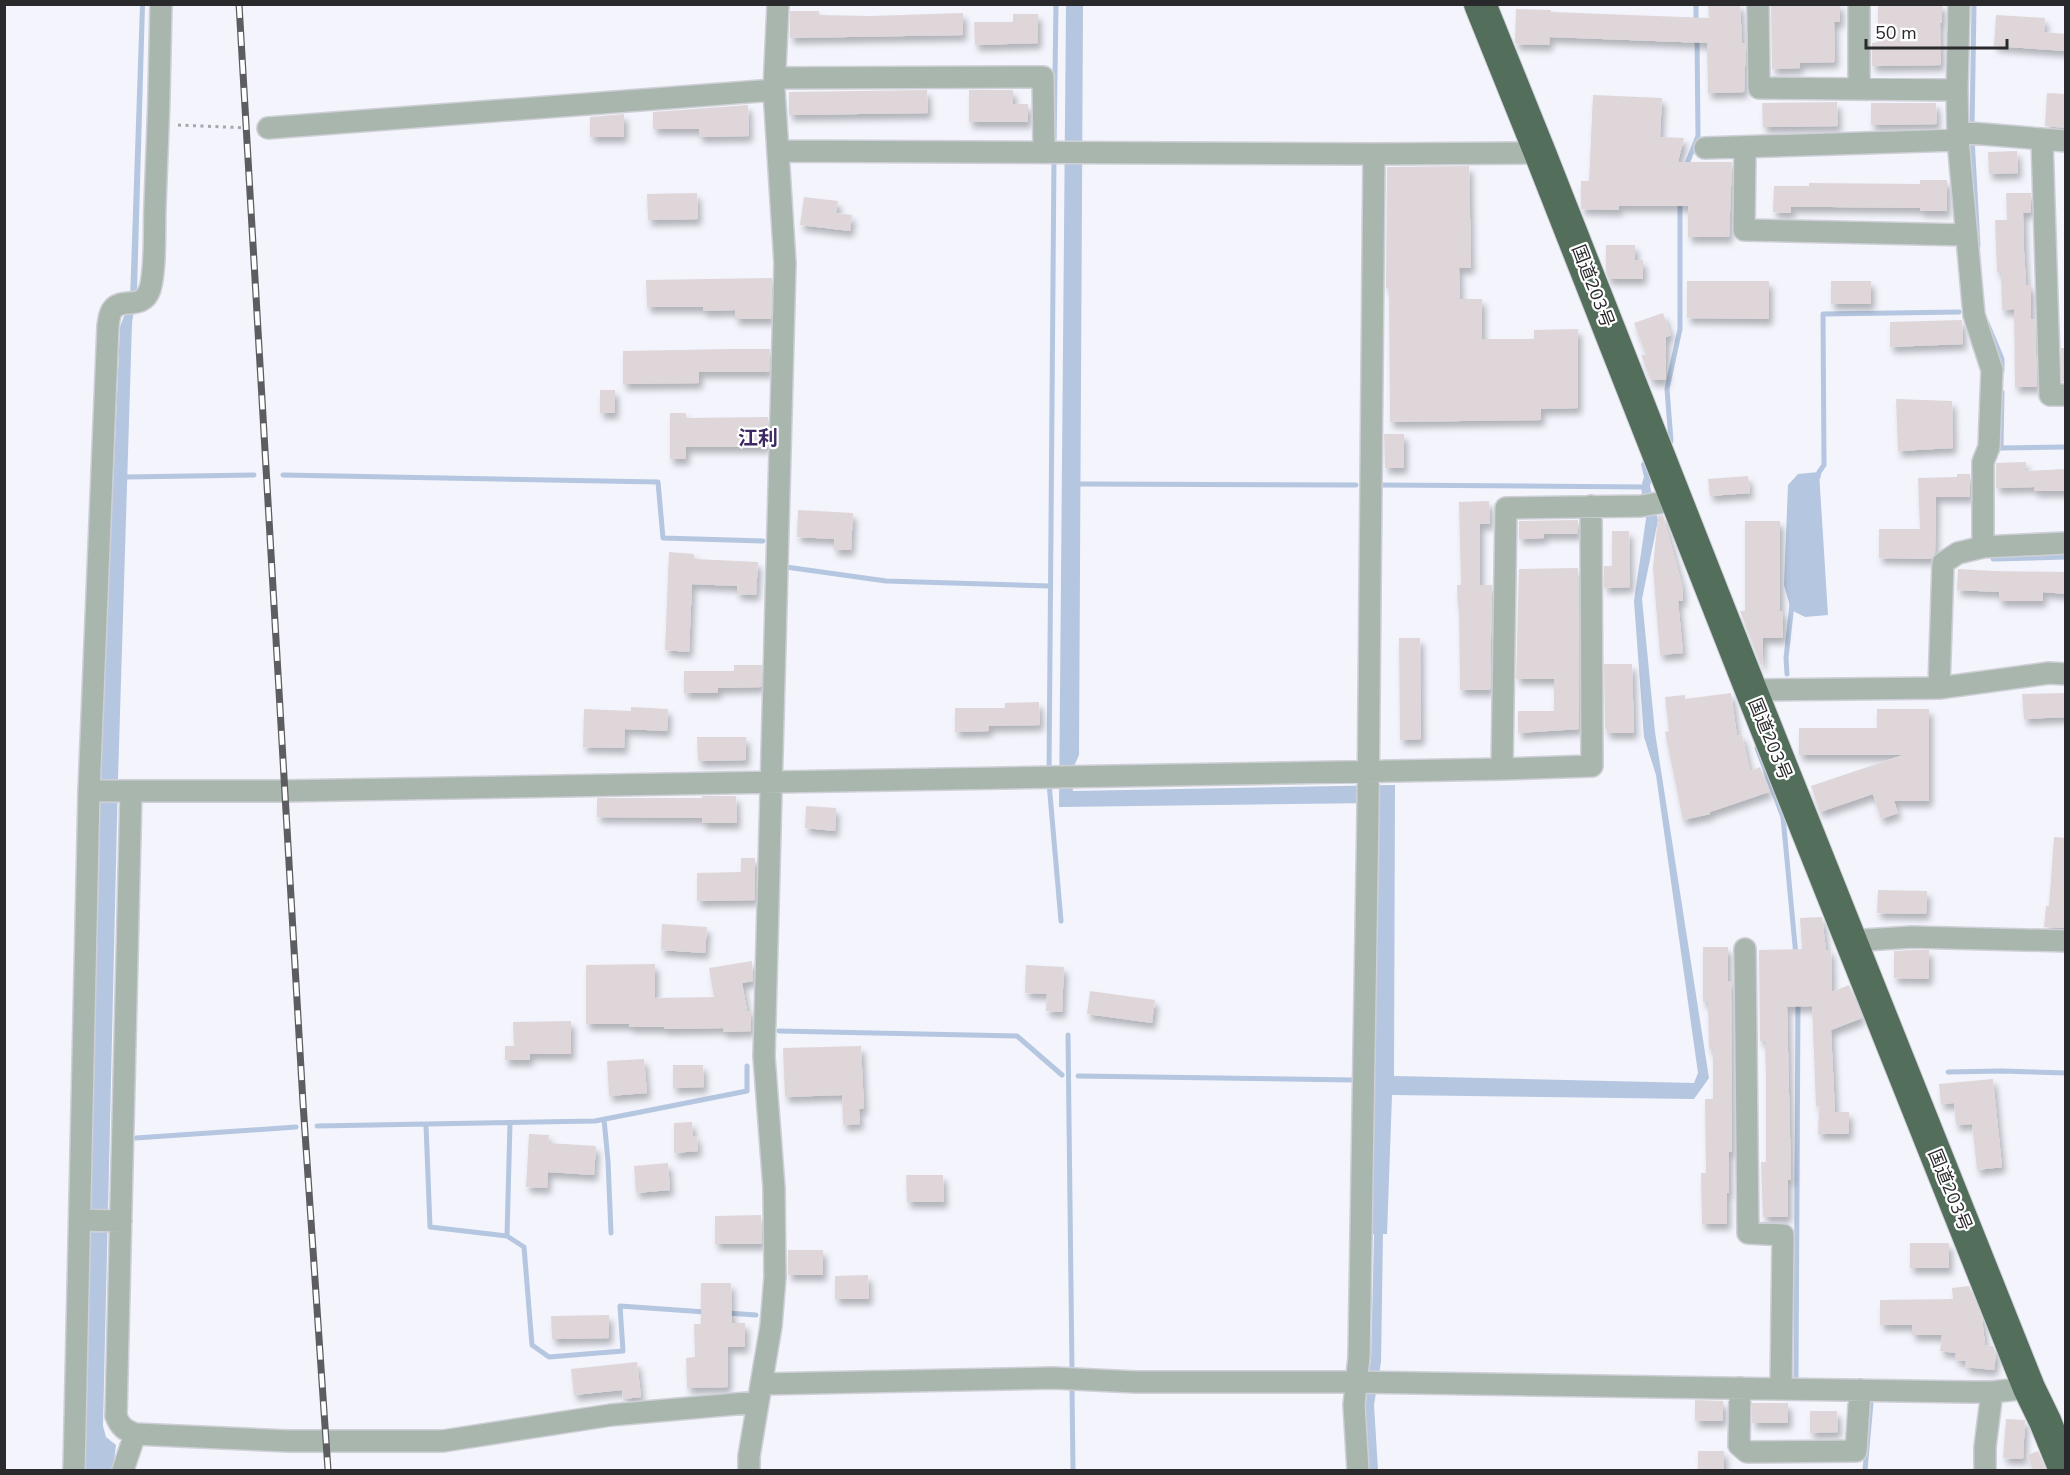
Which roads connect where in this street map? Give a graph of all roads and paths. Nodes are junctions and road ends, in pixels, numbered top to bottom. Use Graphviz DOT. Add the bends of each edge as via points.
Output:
graph roads {
  1 [pos="161,4"];
  2 [pos="778,4"];
  3 [pos="1480,4"];
  4 [pos="1758,4"];
  5 [pos="1859,4"];
  6 [pos="1959,4"];
  7 [pos="775,84"];
  8 [pos="1859,89"];
  9 [pos="1957,90"];
  10 [pos="158,124"];
  11 [pos="268,128"];
  12 [pos="1958,136"];
  13 [pos="2042,139"];
  14 [pos="2066,141"];
  15 [pos="1745,147"];
  16 [pos="1705,148"];
  17 [pos="779,150"];
  18 [pos="1044,152"];
  19 [pos="1540,153"];
  20 [pos="1374,154"];
  21 [pos="1967,235"];
  22 [pos="2066,395"];
  23 [pos="1660,503"];
  24 [pos="1591,506"];
  25 [pos="2066,543"];
  26 [pos="1983,547"];
  27 [pos="2066,674"];
  28 [pos="1940,688"];
  29 [pos="1750,690"];
  30 [pos="1503,769"];
  31 [pos="1368,772"];
  32 [pos="772,782"];
  33 [pos="89,791"];
  34 [pos="131,791"];
  35 [pos="2066,941"];
  36 [pos="1852,944"];
  37 [pos="1745,949"];
  38 [pos="80,1220"];
  39 [pos="120,1221"];
  40 [pos="1355,1382"];
  41 [pos="1740,1388"];
  42 [pos="1782,1388"];
  43 [pos="2029,1388"];
  44 [pos="1992,1392"];
  45 [pos="759,1393"];
  46 [pos="1859,1399"];
  47 [pos="2055,1423"];
  48 [pos="135,1434"];
  49 [pos="74,1470"];
  50 [pos="123,1470"];
  51 [pos="749,1470"];
  52 [pos="1358,1470"];
  53 [pos="1984,1470"];
  54 [pos="2065,1470"];
  1 -- 10 [label="street"];
  2 -- 7 [label="street"];
  3 -- 19 [label="highway, 国道203号"];
  4 -- 8 [label="street" via="1759,88"];
  5 -- 8 [label="street"];
  6 -- 9 [label="street"];
  7 -- 11 [label="street"];
  7 -- 17 [label="street"];
  7 -- 18 [label="street" via="1043,77"];
  8 -- 9 [label="street"];
  9 -- 12 [label="street"];
  10 -- 11 [label="path"];
  10 -- 33 [label="street" via="150,289 144,299 115,306 108,326"];
  12 -- 13 [label="street"];
  12 -- 15 [label="street"];
  12 -- 21 [label="street"];
  13 -- 14 [label="street"];
  13 -- 22 [label="street" via="2050,395"];
  15 -- 16 [label="street"];
  15 -- 21 [label="street" via="1744,230"];
  17 -- 18 [label="street"];
  17 -- 32 [label="street" via="785,263"];
  18 -- 20 [label="street"];
  19 -- 20 [label="street"];
  19 -- 23 [label="highway, 国道203号"];
  20 -- 31 [label="street"];
  21 -- 26 [label="street" via="1974,315 1992,370 1989,447 1983,462"];
  23 -- 24 [label="street"];
  23 -- 29 [label="highway, 国道203号"];
  24 -- 30 [label="street" via="1506,508"];
  24 -- 30 [label="street" via="1593,766"];
  25 -- 26 [label="street"];
  26 -- 28 [label="street" via="1959,553 1943,563"];
  27 -- 28 [label="street"];
  28 -- 29 [label="street"];
  29 -- 36 [label="highway, 国道203号"];
  30 -- 31 [label="street"];
  31 -- 32 [label="street"];
  31 -- 40 [label="street" via="1359,1345"];
  32 -- 34 [label="street"];
  32 -- 45 [label="street" via="764,1056 776,1277"];
  33 -- 34 [label="street"];
  33 -- 38 [label="street"];
  34 -- 39 [label="street"];
  35 -- 36 [label="street" via="1912,937"];
  36 -- 43 [label="highway, 国道203号"];
  37 -- 42 [label="street" via="1748,1233 1783,1235"];
  38 -- 39 [label="street"];
  38 -- 49 [label="street"];
  39 -- 48 [label="street" via="116,1416 119,1425"];
  40 -- 41 [label="street"];
  40 -- 45 [label="street" via="1053,1378"];
  40 -- 52 [label="street"];
  41 -- 42 [label="street"];
  41 -- 46 [label="street" via="1739,1445 1747,1452 1856,1451"];
  42 -- 46 [label="street"];
  43 -- 44 [label="street"];
  43 -- 47 [label="highway, 国道203号"];
  44 -- 46 [label="street"];
  44 -- 53 [label="street"];
  45 -- 48 [label="street" via="443,1441 288,1441"];
  45 -- 51 [label="street"];
  47 -- 54 [label="highway, 国道203号"];
  48 -- 50 [label="street"];
}
